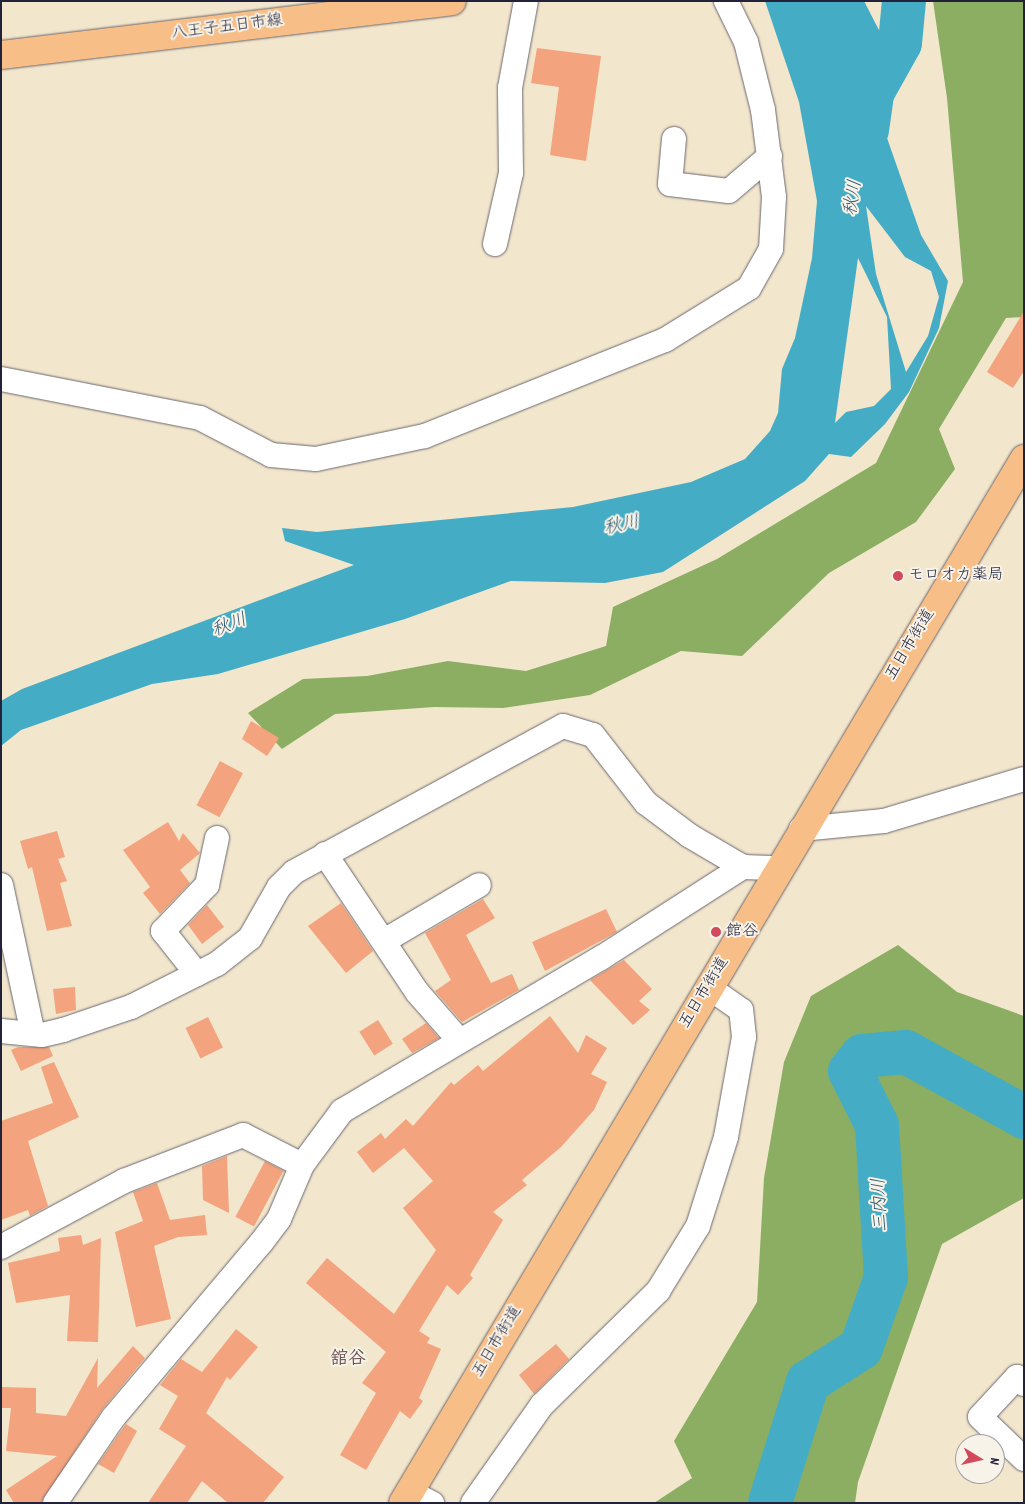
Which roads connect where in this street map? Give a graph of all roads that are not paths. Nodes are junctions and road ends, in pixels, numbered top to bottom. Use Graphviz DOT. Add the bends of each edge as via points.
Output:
graph roads {
  1 [pos="452,1"];
  2 [pos="526,1"];
  3 [pos="726,1"];
  4 [pos="364,6"];
  5 [pos="1,55"];
  6 [pos="674,139"];
  7 [pos="770,156"];
  8 [pos="495,244"];
  9 [pos="1,379"];
  10 [pos="1024,460"];
  11 [pos="1024,779"];
  12 [pos="801,830"];
  13 [pos="217,838"];
  14 [pos="325,854"];
  15 [pos="743,867"];
  16 [pos="778,868"];
  17 [pos="479,884"];
  18 [pos="1,885"];
  19 [pos="384,941"];
  20 [pos="197,974"];
  21 [pos="708,987"];
  22 [pos="1,1031"];
  23 [pos="33,1034"];
  24 [pos="458,1039"];
  25 [pos="302,1165"];
  26 [pos="1,1247"];
  27 [pos="1024,1384"];
  28 [pos="1024,1459"];
  29 [pos="415,1499"];
  30 [pos="54,1503"];
  31 [pos="472,1503"];
  1 -- 4 [label="main road, 八王子五日市線"];
  2 -- 8 [label="street" via="510,88 511,173"];
  3 -- 7 [label="street" via="739,24 756,79"];
  4 -- 5 [label="main road, 八王子五日市線"];
  6 -- 7 [label="street" via="670,184 729,191"];
  7 -- 9 [label="street" via="775,222 771,249 749,288 642,351 561,378 409,441 330,457 292,459 247,446 200,418"];
  10 -- 12 [label="main road, 五日市街道"];
  11 -- 12 [label="street" via="884,821"];
  12 -- 16 [label="main road, 五日市街道"];
  13 -- 20 [label="street" via="207,885 163,931"];
  14 -- 15 [label="street" via="563,726 593,735 646,803 690,836"];
  14 -- 19 [label="street"];
  14 -- 20 [label="street" via="294,872 280,888 250,938"];
  15 -- 16 [label="street"];
  15 -- 24 [label="street" via="600,958"];
  16 -- 21 [label="main road, 五日市街道"];
  17 -- 19 [label="street"];
  18 -- 23 [label="street"];
  19 -- 24 [label="street" via="417,992"];
  20 -- 23 [label="street" via="131,1007 63,1030"];
  21 -- 29 [label="main road, 五日市街道"];
  21 -- 31 [label="street" via="741,1010 744,1037 726,1137 698,1226 658,1291 542,1405"];
  22 -- 23 [label="street"];
  24 -- 25 [label="street" via="361,1104 342,1111"];
  25 -- 26 [label="street" via="243,1135 124,1181"];
  25 -- 30 [label="street" via="279,1219 113,1418"];
  27 -- 28 [label="street" via="1017,1377 980,1417"];
}
